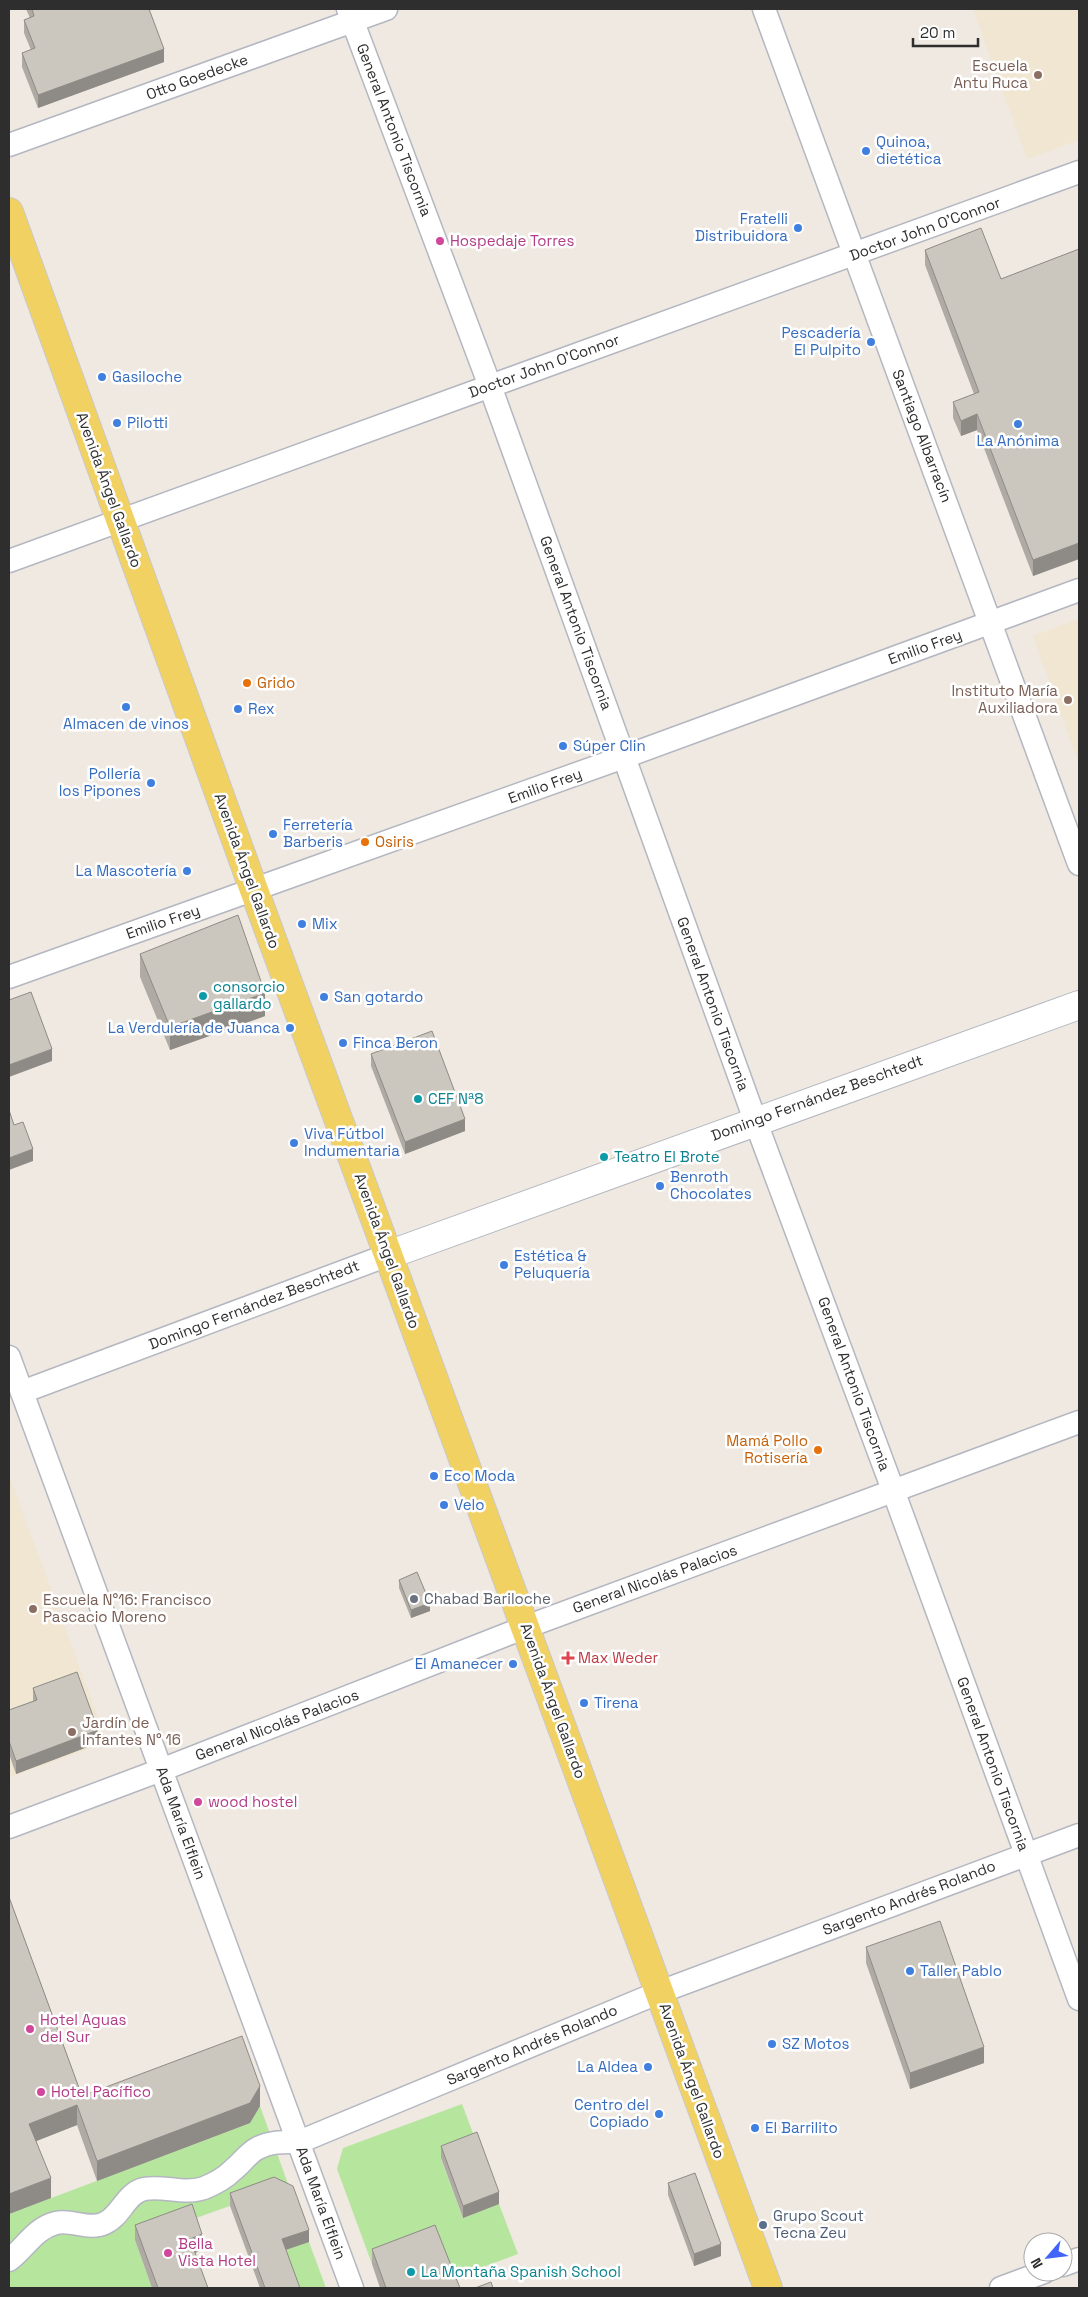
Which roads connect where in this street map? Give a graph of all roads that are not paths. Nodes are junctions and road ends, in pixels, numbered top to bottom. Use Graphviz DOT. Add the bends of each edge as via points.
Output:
graph roads {
  1 [pos="386,9"];
  2 [pos="764,9"];
  3 [pos="351,15"];
  4 [pos="9,145"];
  5 [pos="1079,172"];
  6 [pos="9,212"];
  7 [pos="854,255"];
  8 [pos="490,386"];
  9 [pos="119,520"];
  10 [pos="9,561"];
  11 [pos="1079,590"];
  12 [pos="992,622"];
  13 [pos="624,757"];
  14 [pos="1079,864"];
  15 [pos="254,890"];
  16 [pos="9,977"];
  17 [pos="1079,1004"];
  18 [pos="755,1120"];
  19 [pos="388,1255"];
  20 [pos="9,1358"];
  21 [pos="13,1398"];
  22 [pos="1079,1422"];
  23 [pos="893,1490"];
  24 [pos="526,1627"];
  25 [pos="161,1770"];
  26 [pos="9,1828"];
  27 [pos="1079,1835"];
  28 [pos="1026,1854"];
  29 [pos="660,1992"];
  30 [pos="1079,1999"];
  31 [pos="299,2142"];
  32 [pos="9,2260"];
  33 [pos="1023,2280"];
  34 [pos="352,2288"];
  35 [pos="768,2288"];
  36 [pos="1001,2288"];
  1 -- 3 [label="street, Otto Goedecke"];
  2 -- 7 [label="street, Santiago Albarracín"];
  3 -- 4 [label="street, Otto Goedecke"];
  3 -- 8 [label="street, General Antonio Tiscornia"];
  5 -- 7 [label="street, Doctor John O'Connor"];
  6 -- 9 [label="main road, Avenida Ángel Gallardo"];
  7 -- 8 [label="street, Doctor John O'Connor"];
  7 -- 12 [label="street, Santiago Albarracín"];
  8 -- 9 [label="street, Doctor John O'Connor"];
  8 -- 13 [label="street, General Antonio Tiscornia"];
  9 -- 10 [label="street, Doctor John O'Connor"];
  9 -- 15 [label="main road, Avenida Ángel Gallardo"];
  11 -- 12 [label="street, Emilio Frey"];
  12 -- 13 [label="street, Emilio Frey"];
  12 -- 14 [label="street, Santiago Albarracín"];
  13 -- 15 [label="street, Emilio Frey"];
  13 -- 18 [label="street, General Antonio Tiscornia"];
  15 -- 16 [label="street, Emilio Frey"];
  15 -- 19 [label="main road, Avenida Ángel Gallardo"];
  17 -- 18 [label="street, Domingo Fernández Beschtedt"];
  18 -- 19 [label="street, Domingo Fernández Beschtedt"];
  18 -- 23 [label="street, General Antonio Tiscornia"];
  19 -- 21 [label="street, Domingo Fernández Beschtedt"];
  19 -- 24 [label="main road, Avenida Ángel Gallardo"];
  20 -- 21 [label="street, Ada María Elflein"];
  21 -- 25 [label="street, Ada María Elflein"];
  22 -- 23 [label="street, General Nicolás Palacios"];
  23 -- 24 [label="street, General Nicolás Palacios"];
  23 -- 28 [label="street, General Antonio Tiscornia"];
  24 -- 25 [label="street, General Nicolás Palacios"];
  24 -- 29 [label="main road, Avenida Ángel Gallardo"];
  25 -- 26 [label="street, General Nicolás Palacios"];
  25 -- 31 [label="street, Ada María Elflein"];
  27 -- 28 [label="street, Sargento Andrés Rolando"];
  28 -- 29 [label="street, Sargento Andrés Rolando"];
  28 -- 30 [label="street, General Antonio Tiscornia"];
  29 -- 31 [label="street, Sargento Andrés Rolando"];
  29 -- 35 [label="main road, Avenida Ángel Gallardo"];
  31 -- 32 [label="street, Sargento Andrés Rolando" via="259,2147 233,2170 204,2188 191,2191 141,2190 104,2224 93,2226 68,2222 46,2227"];
  31 -- 34 [label="street, Ada María Elflein"];
  33 -- 36 [label="street"];
}
